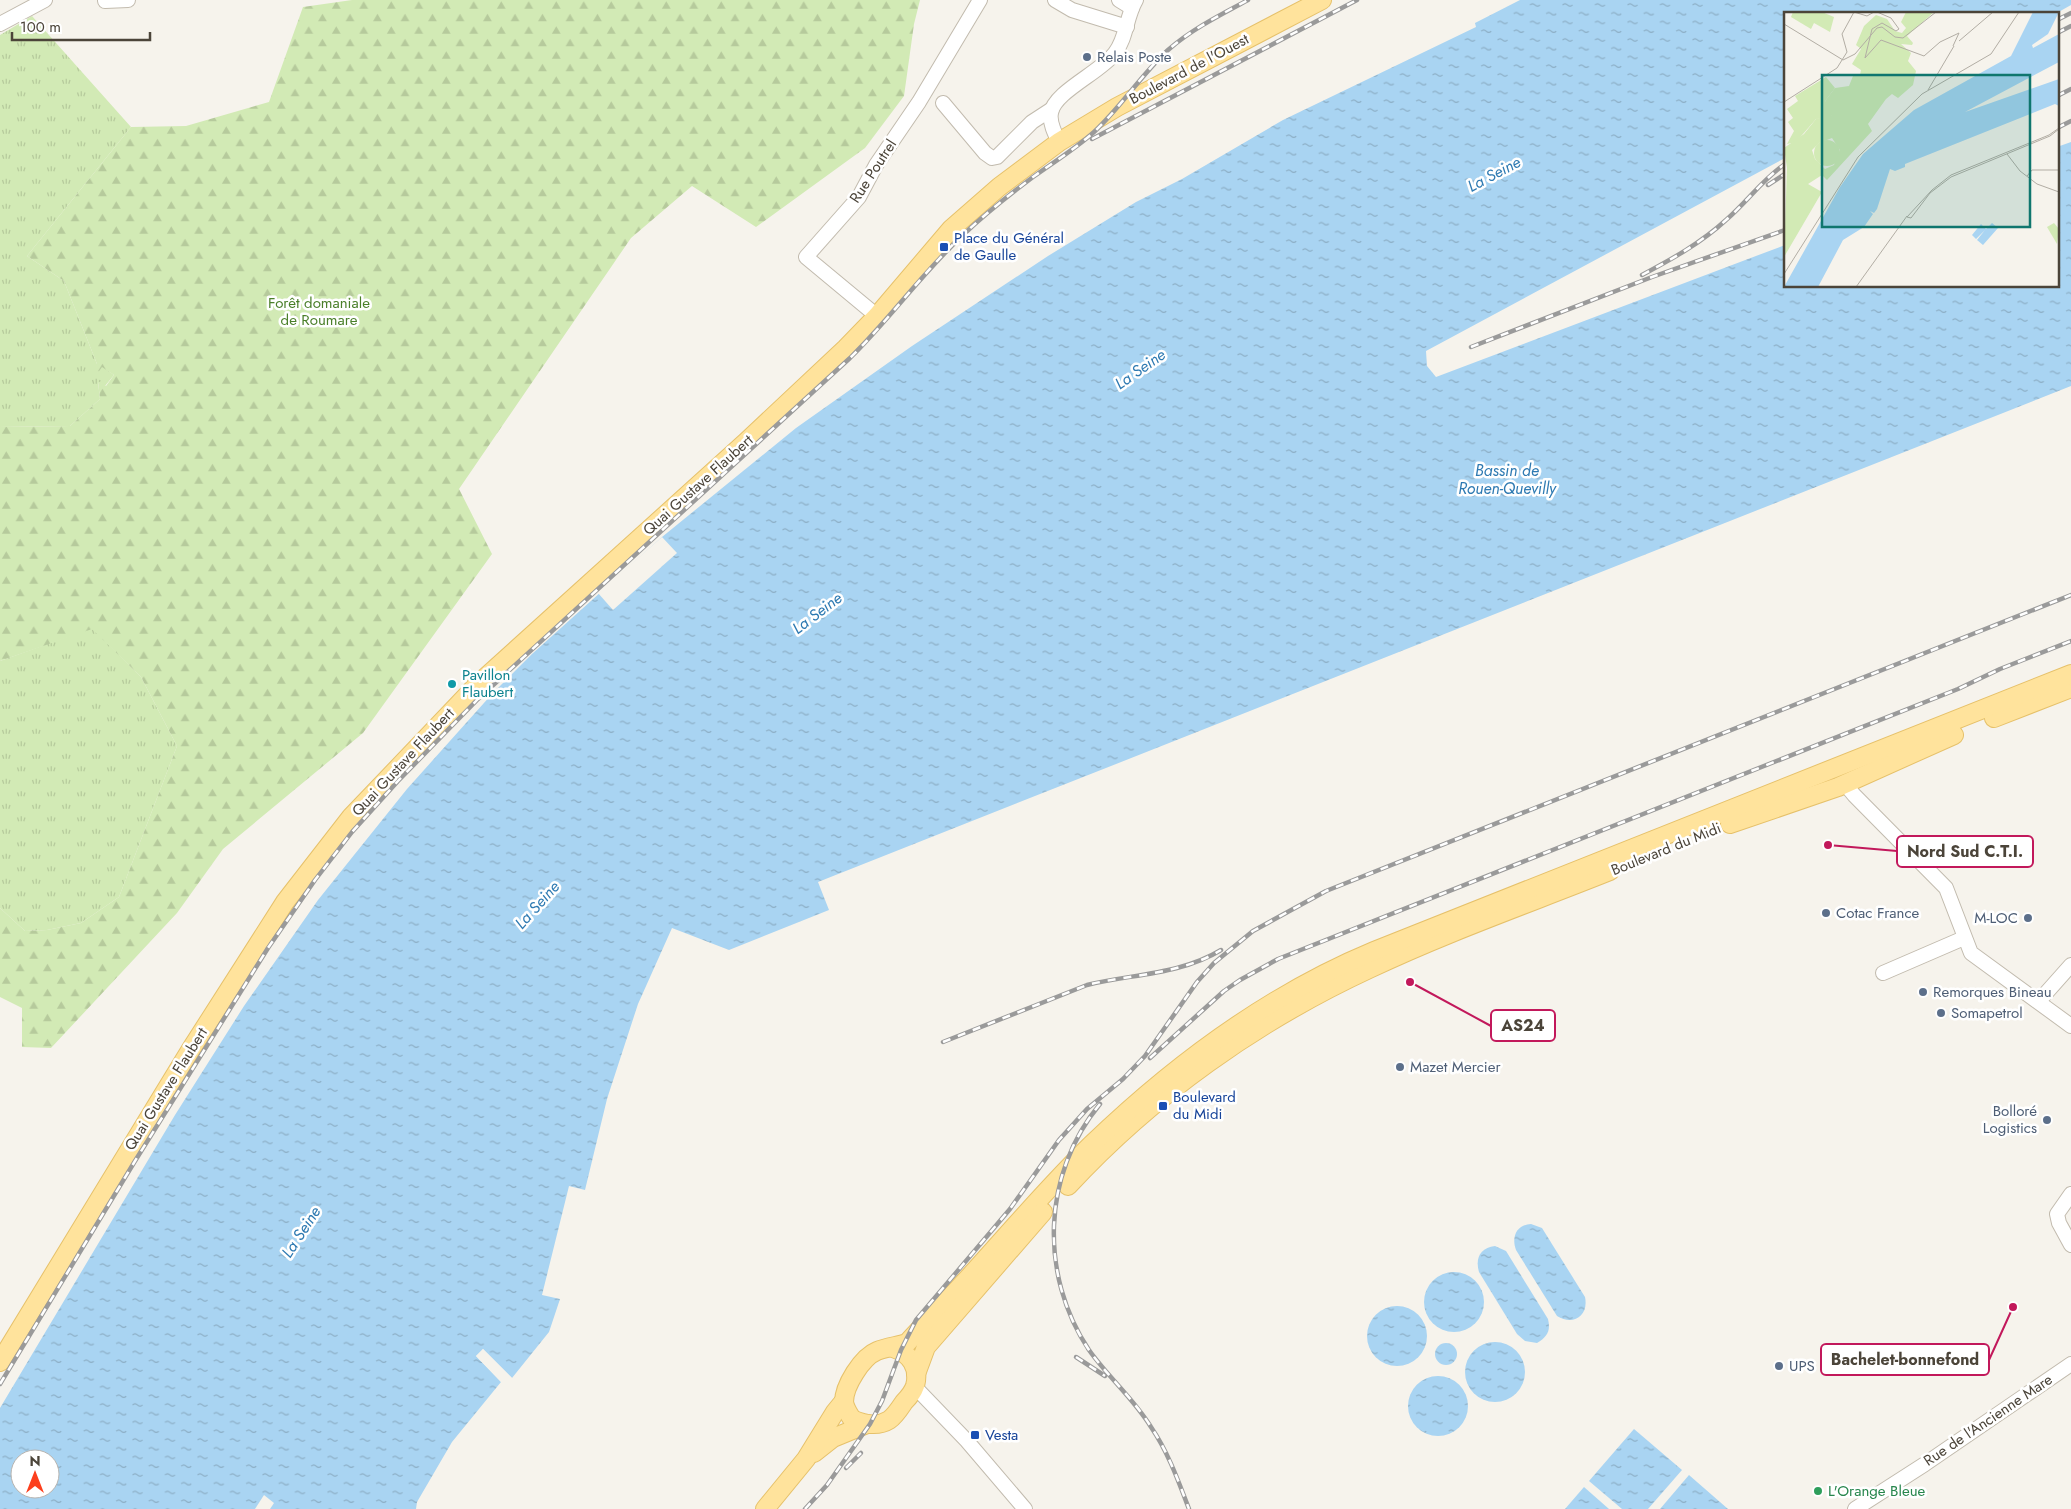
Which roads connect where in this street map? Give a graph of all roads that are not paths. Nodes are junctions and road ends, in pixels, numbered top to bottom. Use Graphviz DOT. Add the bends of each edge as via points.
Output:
graph roads {
  1 [pos="45,0"];
  2 [pos="128,0"];
  3 [pos="980,0"];
  4 [pos="1056,0"];
  5 [pos="1119,0"];
  6 [pos="1322,0"];
  7 [pos="105,1"];
  8 [pos="1134,4"];
  9 [pos="0,23"];
  10 [pos="1127,27"];
  11 [pos="942,103"];
  12 [pos="1052,109"];
  13 [pos="1059,142"];
  14 [pos="877,316"];
  15 [pos="2071,674"];
  16 [pos="2071,688"];
  17 [pos="1839,777"];
  18 [pos="1963,935"];
  19 [pos="1348,963"];
  20 [pos="2071,965"];
  21 [pos="1883,973"];
  22 [pos="2039,1001"];
  23 [pos="1265,1021"];
  24 [pos="1241,1023"];
  25 [pos="2071,1026"];
  26 [pos="2071,1194"];
  27 [pos="2071,1245"];
  28 [pos="893,1348"];
  29 [pos="0,1362"];
  30 [pos="2071,1364"];
  31 [pos="915,1380"];
  32 [pos="844,1402"];
  33 [pos="867,1424"];
  34 [pos="806,1459"];
  35 [pos="765,1509"];
  36 [pos="1025,1509"];
  37 [pos="1855,1509"];
  1 -- 9 [label="street"];
  2 -- 7 [label="street"];
  3 -- 14 [label="street, Rue Poutrel" via="859,197 806,257"];
  4 -- 10 [label="street" via="1072,10"];
  5 -- 8 [label="street"];
  6 -- 13 [label="main road, Boulevard de l'Ouest" via="1118,107"];
  8 -- 10 [label="street"];
  10 -- 12 [label="street" via="1108,62 1066,92"];
  11 -- 12 [label="street" via="992,158 1007,148 1032,122"];
  12 -- 13 [label="street" via="1052,122"];
  13 -- 14 [label="main road, Quai Gustave Flaubert" via="951,229"];
  14 -- 29 [label="main road, Quai Gustave Flaubert" via="746,442 476,686 351,817 285,902 191,1048"];
  15 -- 17 [label="main road, Boulevard du Midi" via="1942,727"];
  16 -- 17 [label="main road, Boulevard du Midi"];
  17 -- 18 [label="street" via="1946,888"];
  17 -- 19 [label="main road, Boulevard du Midi"];
  17 -- 23 [label="main road, Boulevard du Midi" via="1401,955"];
  18 -- 21 [label="street"];
  18 -- 22 [label="street" via="1976,958"];
  19 -- 23 [label="main road, Boulevard du Midi"];
  19 -- 24 [label="main road, Boulevard du Midi"];
  20 -- 22 [label="street"];
  22 -- 25 [label="street"];
  23 -- 24 [label="main road, Boulevard du Midi"];
  23 -- 31 [label="main road, Boulevard du Midi" via="1172,1090 1049,1204 926,1347"];
  24 -- 28 [label="main road, Boulevard du Midi" via="1162,1082 1095,1141 908,1343"];
  26 -- 27 [label="street" via="2057,1218"];
  28 -- 31 [label="main road" via="904,1351 912,1360"];
  28 -- 32 [label="main road" via="876,1351 858,1367 846,1390"];
  30 -- 37 [label="street, Rue de l'Ancienne Mare"];
  31 -- 33 [label="main road" via="898,1411 889,1420"];
  31 -- 36 [label="street"];
  32 -- 33 [label="main road" via="852,1420"];
  32 -- 34 [label="main road"];
  33 -- 34 [label="main road" via="833,1438"];
  34 -- 35 [label="main road"];
}
